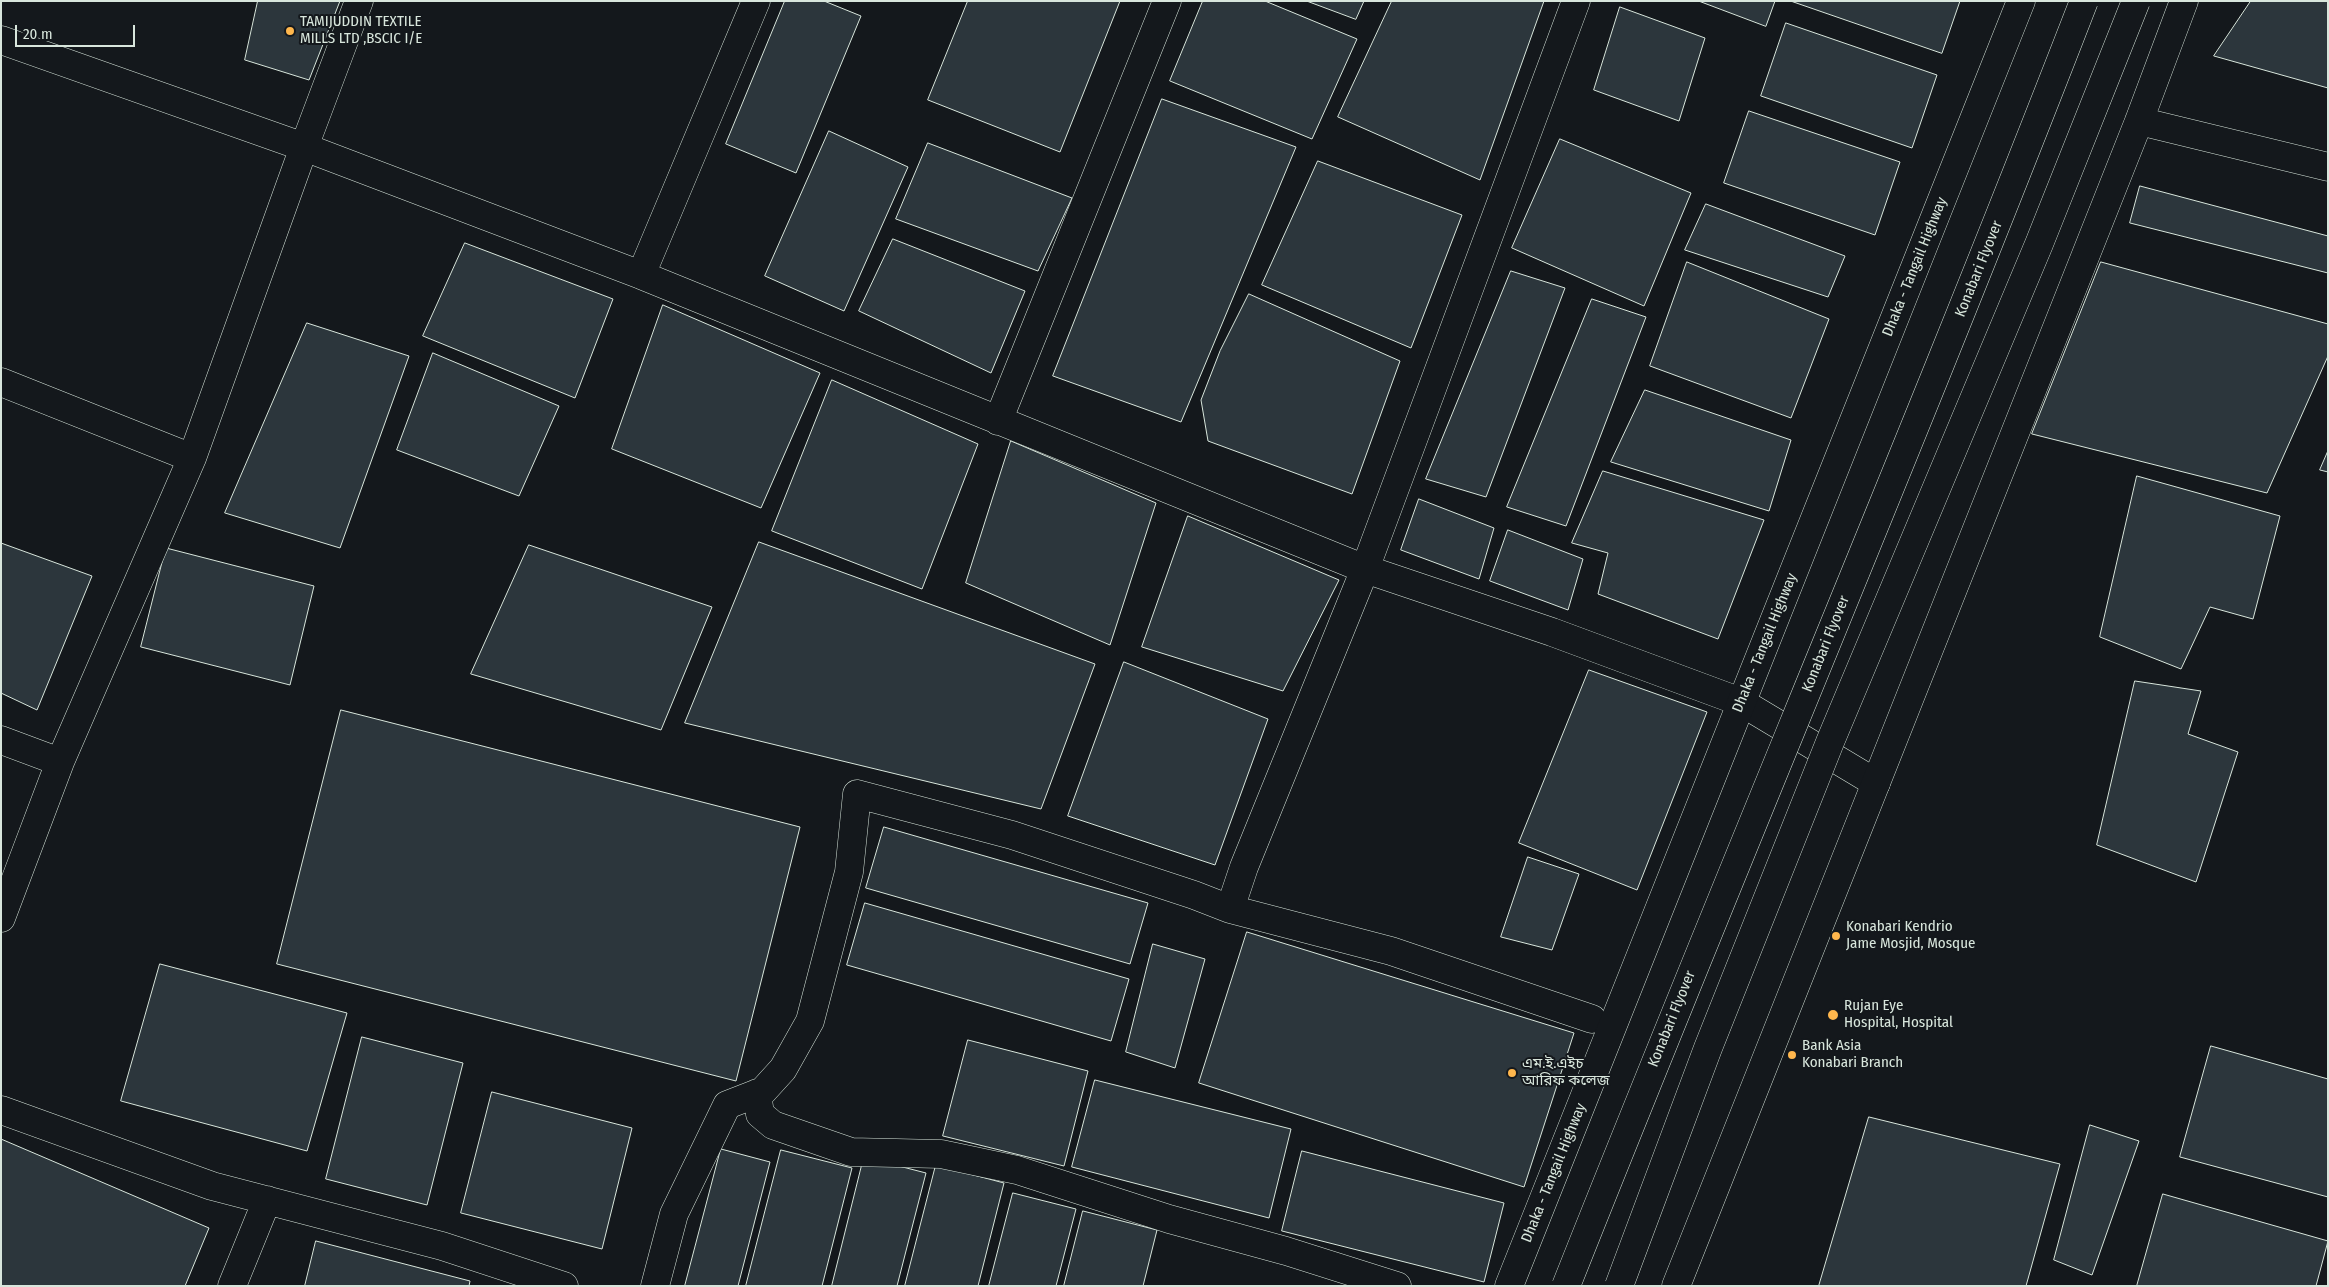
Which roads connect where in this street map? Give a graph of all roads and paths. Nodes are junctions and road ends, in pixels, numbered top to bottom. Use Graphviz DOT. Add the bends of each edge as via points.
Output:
graph roads {
  1 [pos="359,1"];
  2 [pos="756,1"];
  3 [pos="1167,1"];
  4 [pos="1576,1"];
  5 [pos="2021,1"];
  6 [pos="2084,1"];
  7 [pos="2136,1"];
  8 [pos="2184,1"];
  9 [pos="1,40"];
  10 [pos="2139,121"];
  11 [pos="304,147"];
  12 [pos="2328,167"];
  13 [pos="641,275"];
  14 [pos="1,382"];
  15 [pos="998,421"];
  16 [pos="192,458"];
  17 [pos="1365,569"];
  18 [pos="1741,702"];
  19 [pos="1,740"];
  20 [pos="60,762"];
  21 [pos="1876,783"];
  22 [pos="1230,909"];
  23 [pos="1,918"];
  24 [pos="1592,1019"];
  25 [pos="758,1093"];
  26 [pos="1,1110"];
  27 [pos="266,1200"];
  28 [pos="232,1286"];
  29 [pos="564,1286"];
  30 [pos="654,1286"];
  31 [pos="1397,1286"];
  32 [pos="1509,1286"];
  33 [pos="1566,1286"];
  34 [pos="1619,1286"];
  35 [pos="1676,1286"];
  1 -- 11 [label="main road"];
  2 -- 13 [label="main road"];
  3 -- 15 [label="main road"];
  4 -- 17 [label="main road"];
  5 -- 18 [label="main road, Dhaka - Tangail Highway"];
  6 -- 33 [label="main road, Konabari Flyover, bridge" via="1998,222"];
  7 -- 34 [label="main road, bridge" via="2039,244 1830,742 1708,1048"];
  8 -- 10 [label="main road"];
  9 -- 11 [label="main road"];
  10 -- 12 [label="main road"];
  10 -- 21 [label="main road"];
  11 -- 13 [label="main road"];
  11 -- 16 [label="main road"];
  13 -- 15 [label="main road"];
  14 -- 16 [label="main road"];
  15 -- 17 [label="main road"];
  16 -- 20 [label="main road"];
  17 -- 18 [label="main road" via="1552,632"];
  17 -- 22 [label="main road"];
  18 -- 21 [label="main road"];
  18 -- 32 [label="main road, Dhaka - Tangail Highway"];
  19 -- 20 [label="main road"];
  20 -- 23 [label="main road"];
  21 -- 35 [label="main road"];
  22 -- 24 [label="main road" via="1391,951"];
  22 -- 25 [label="main road" via="1012,835 857,794 849,872 810,1021 784,1069"];
  25 -- 30 [label="main road" via="727,1105 674,1214"];
  25 -- 31 [label="main road" via="760,1114 773,1125 851,1152 940,1154 1018,1170 1161,1217"];
  26 -- 27 [label="main road" via="212,1186"];
  27 -- 28 [label="main road"];
  27 -- 29 [label="main road" via="442,1246"];
}
